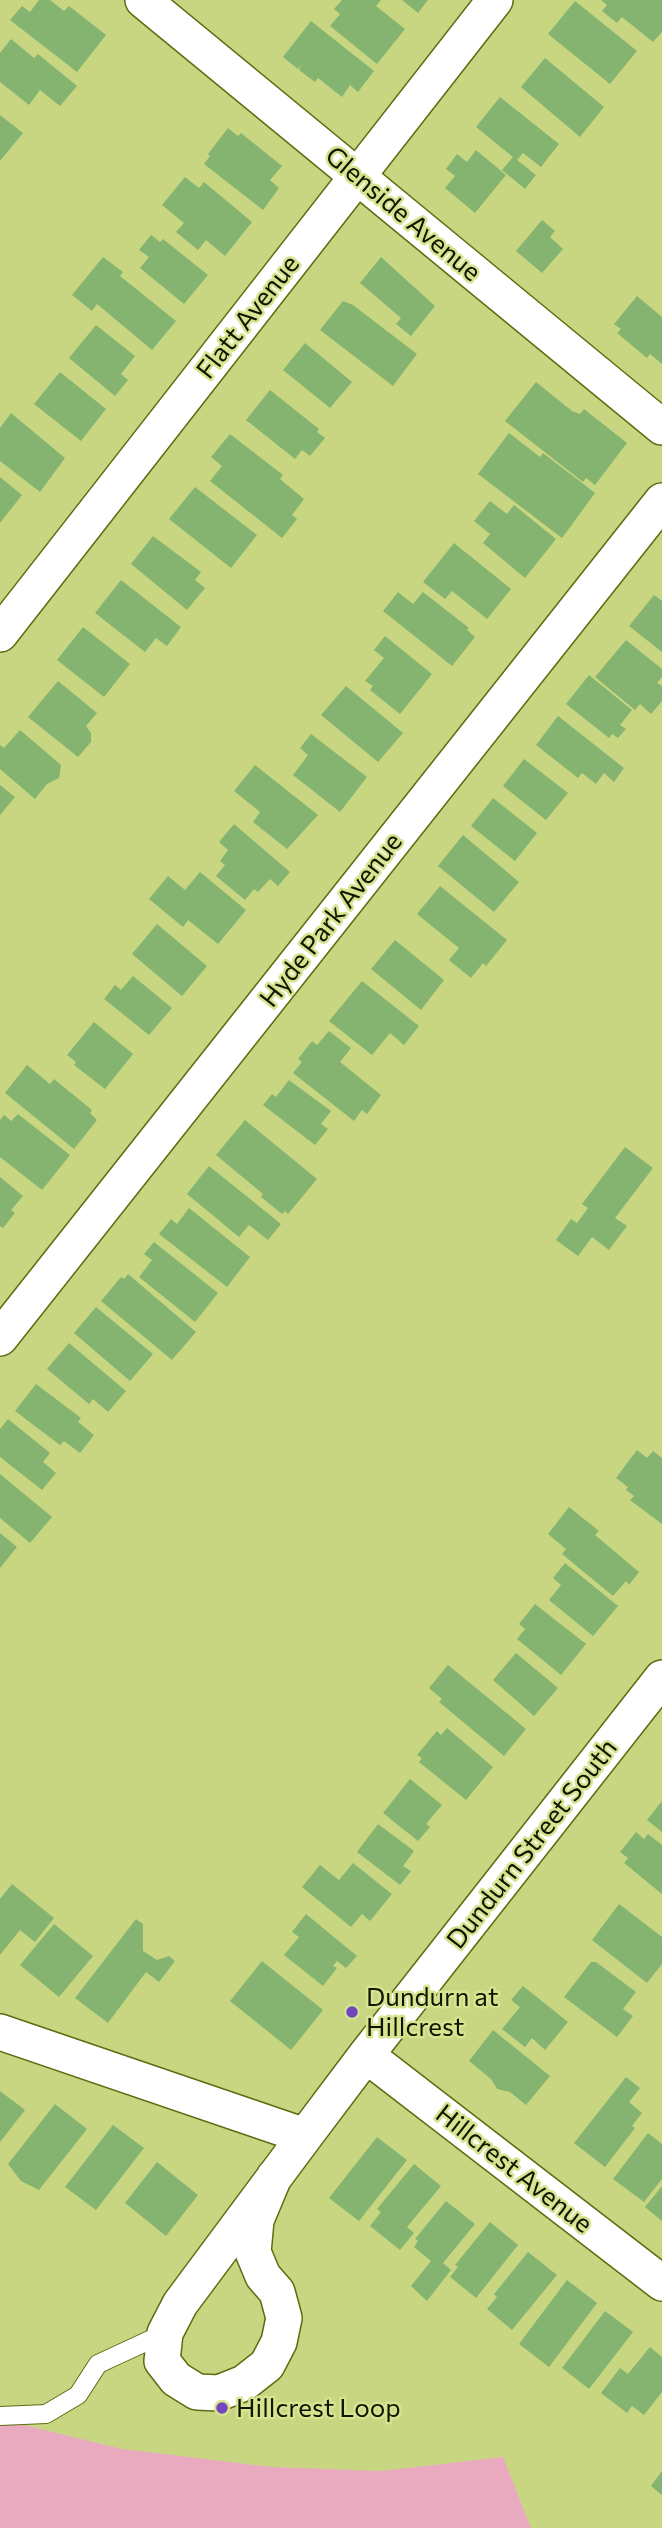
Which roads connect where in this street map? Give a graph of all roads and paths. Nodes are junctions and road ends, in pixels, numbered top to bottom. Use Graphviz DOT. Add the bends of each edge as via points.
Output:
graph roads {
  1 [pos="144,0"];
  2 [pos="495,0"];
  3 [pos="357,177"];
  4 [pos="662,427"];
  5 [pos="662,501"];
  6 [pos="0,634"];
  7 [pos="0,1338"];
  8 [pos="662,1678"];
  9 [pos="0,2032"];
  10 [pos="366,2055"];
  11 [pos="305,2136"];
  12 [pos="274,2177"];
  13 [pos="662,2283"];
  14 [pos="165,2333"];
  15 [pos="0,2416"];
  1 -- 3 [label="street, Glenside Avenue"];
  2 -- 3 [label="street, Flatt Avenue"];
  3 -- 4 [label="street, Glenside Avenue"];
  3 -- 6 [label="street, Flatt Avenue"];
  5 -- 7 [label="street, Hyde Park Avenue"];
  8 -- 10 [label="street, Dundurn Street South"];
  9 -- 11 [label="street"];
  10 -- 11 [label="street, Dundurn Street South"];
  10 -- 13 [label="street, Hillcrest Avenue"];
  11 -- 12 [label="street, Dundurn Street South"];
  12 -- 14 [label="street, Dundurn Street South" via="180,2304"];
  12 -- 14 [label="street, Dundurn Street South" via="256,2220 253,2252 263,2276 277,2292 284,2318 267,2365 244,2383 219,2393 197,2392 176,2379 162,2361"];
  14 -- 15 [label="lane" via="98,2364 78,2395 46,2414"];
}
